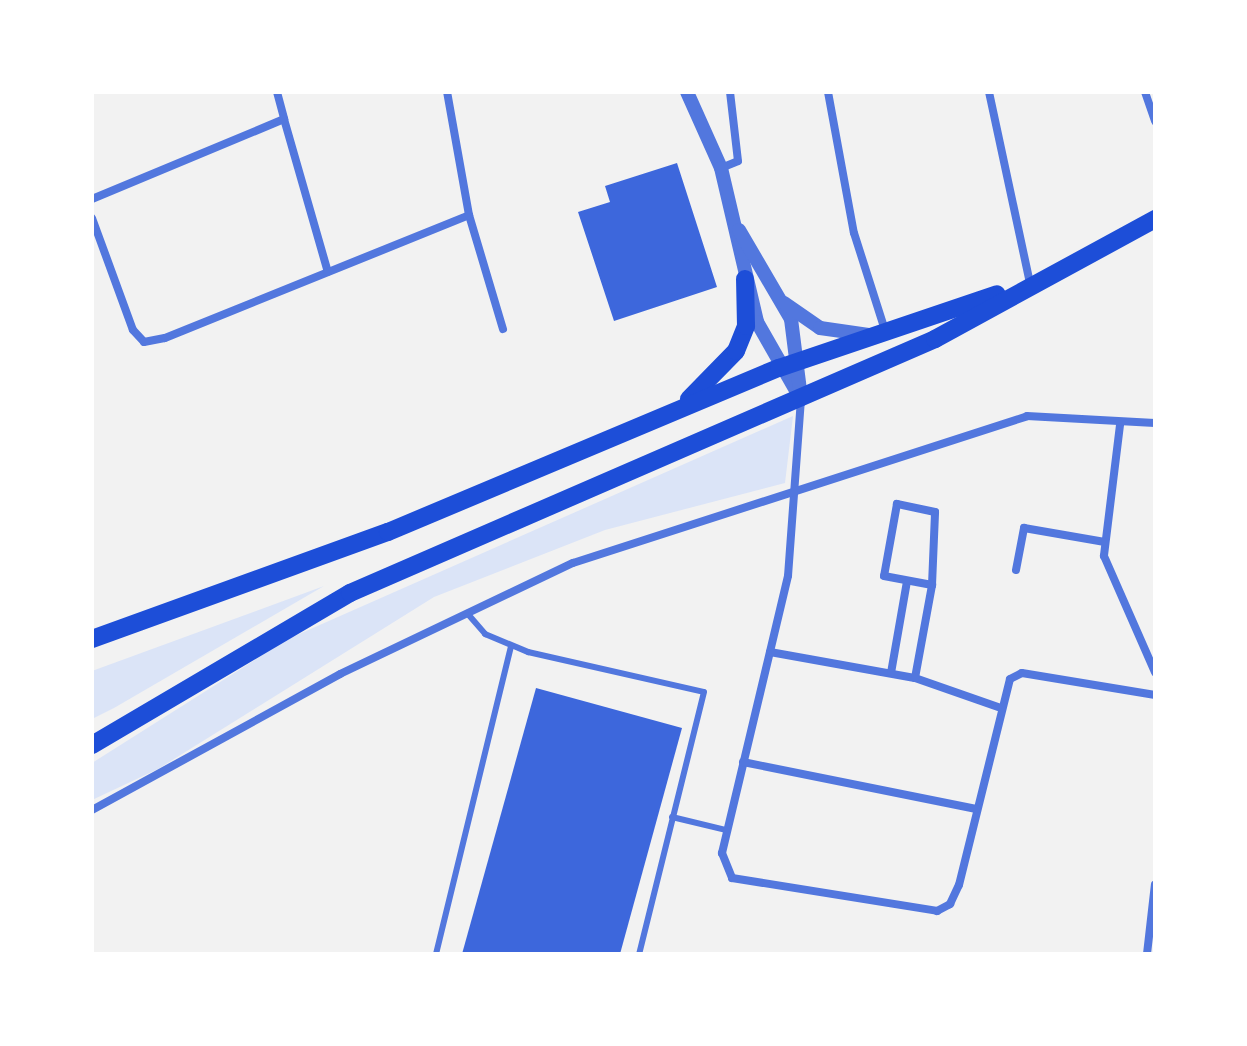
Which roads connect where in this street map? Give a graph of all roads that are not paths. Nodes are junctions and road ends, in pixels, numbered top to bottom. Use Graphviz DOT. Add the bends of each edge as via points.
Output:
graph roads {
  1 [pos="277,92"];
  2 [pos="447,92"];
  3 [pos="687,92"];
  4 [pos="730,92"];
  5 [pos="828,92"];
  6 [pos="989,92"];
  7 [pos="1145,92"];
  8 [pos="284,119"];
  9 [pos="1155,121"];
  10 [pos="721,168"];
  11 [pos="92,199"];
  12 [pos="469,215"];
  13 [pos="92,218"];
  14 [pos="1154,220"];
  15 [pos="736,227"];
  16 [pos="328,272"];
  17 [pos="745,279"];
  18 [pos="1030,284"];
  19 [pos="784,303"];
  20 [pos="503,329"];
  21 [pos="877,332"];
  22 [pos="798,361"];
  23 [pos="779,368"];
  24 [pos="801,399"];
  25 [pos="673,410"];
  26 [pos="1155,423"];
  27 [pos="1120,425"];
  28 [pos="797,495"];
  29 [pos="1105,542"];
  30 [pos="1016,570"];
  31 [pos="907,581"];
  32 [pos="932,585"];
  33 [pos="467,612"];
  34 [pos="92,639"];
  35 [pos="511,646"];
  36 [pos="770,652"];
  37 [pos="1153,661"];
  38 [pos="1155,672"];
  39 [pos="891,673"];
  40 [pos="915,678"];
  41 [pos="1155,695"];
  42 [pos="998,707"];
  43 [pos="92,745"];
  44 [pos="743,762"];
  45 [pos="976,809"];
  46 [pos="92,810"];
  47 [pos="672,817"];
  48 [pos="726,830"];
  49 [pos="1155,884"];
  50 [pos="436,954"];
  51 [pos="639,954"];
  52 [pos="1147,954"];
  1 -- 8 [label="street"];
  2 -- 12 [label="street"];
  3 -- 10 [label="street"];
  4 -- 10 [label="street" via="738,161"];
  5 -- 21 [label="street"];
  6 -- 18 [label="street"];
  7 -- 9 [label="street"];
  8 -- 11 [label="street"];
  8 -- 16 [label="street"];
  10 -- 15 [label="street"];
  12 -- 16 [label="street"];
  12 -- 20 [label="street"];
  13 -- 16 [label="street" via="133,330 144,342"];
  14 -- 18 [label="main road"];
  15 -- 17 [label="street"];
  15 -- 19 [label="street"];
  17 -- 23 [label="street"];
  17 -- 25 [label="main road" via="746,326 736,351"];
  18 -- 21 [label="main road"];
  18 -- 24 [label="main road" via="935,339"];
  19 -- 21 [label="street" via="820,328"];
  19 -- 22 [label="street"];
  21 -- 22 [label="main road"];
  22 -- 23 [label="main road"];
  22 -- 24 [label="street"];
  23 -- 24 [label="street"];
  23 -- 25 [label="main road"];
  24 -- 28 [label="street"];
  24 -- 43 [label="main road" via="413,565 291,624"];
  25 -- 34 [label="main road" via="388,532"];
  26 -- 27 [label="street"];
  27 -- 28 [label="street" via="1027,416"];
  27 -- 29 [label="street"];
  28 -- 33 [label="street" via="573,563"];
  28 -- 36 [label="street"];
  29 -- 30 [label="street" via="1024,528"];
  29 -- 37 [label="street" via="1112,583"];
  31 -- 32 [label="street"];
  31 -- 32 [label="street" via="884,576 897,504 935,512"];
  31 -- 39 [label="street"];
  32 -- 40 [label="street"];
  33 -- 35 [label="lane" via="485,634"];
  33 -- 46 [label="street"];
  35 -- 47 [label="lane" via="704,692"];
  35 -- 50 [label="lane"];
  36 -- 39 [label="street"];
  36 -- 44 [label="street"];
  37 -- 38 [label="street"];
  39 -- 40 [label="street"];
  40 -- 42 [label="street"];
  41 -- 42 [label="street" via="1022,673 1010,679"];
  42 -- 45 [label="street"];
  44 -- 45 [label="street"];
  44 -- 48 [label="street"];
  45 -- 48 [label="street" via="959,885 950,904 937,911 732,878 722,853"];
  47 -- 48 [label="lane"];
  47 -- 51 [label="lane"];
  49 -- 52 [label="street"];
}
